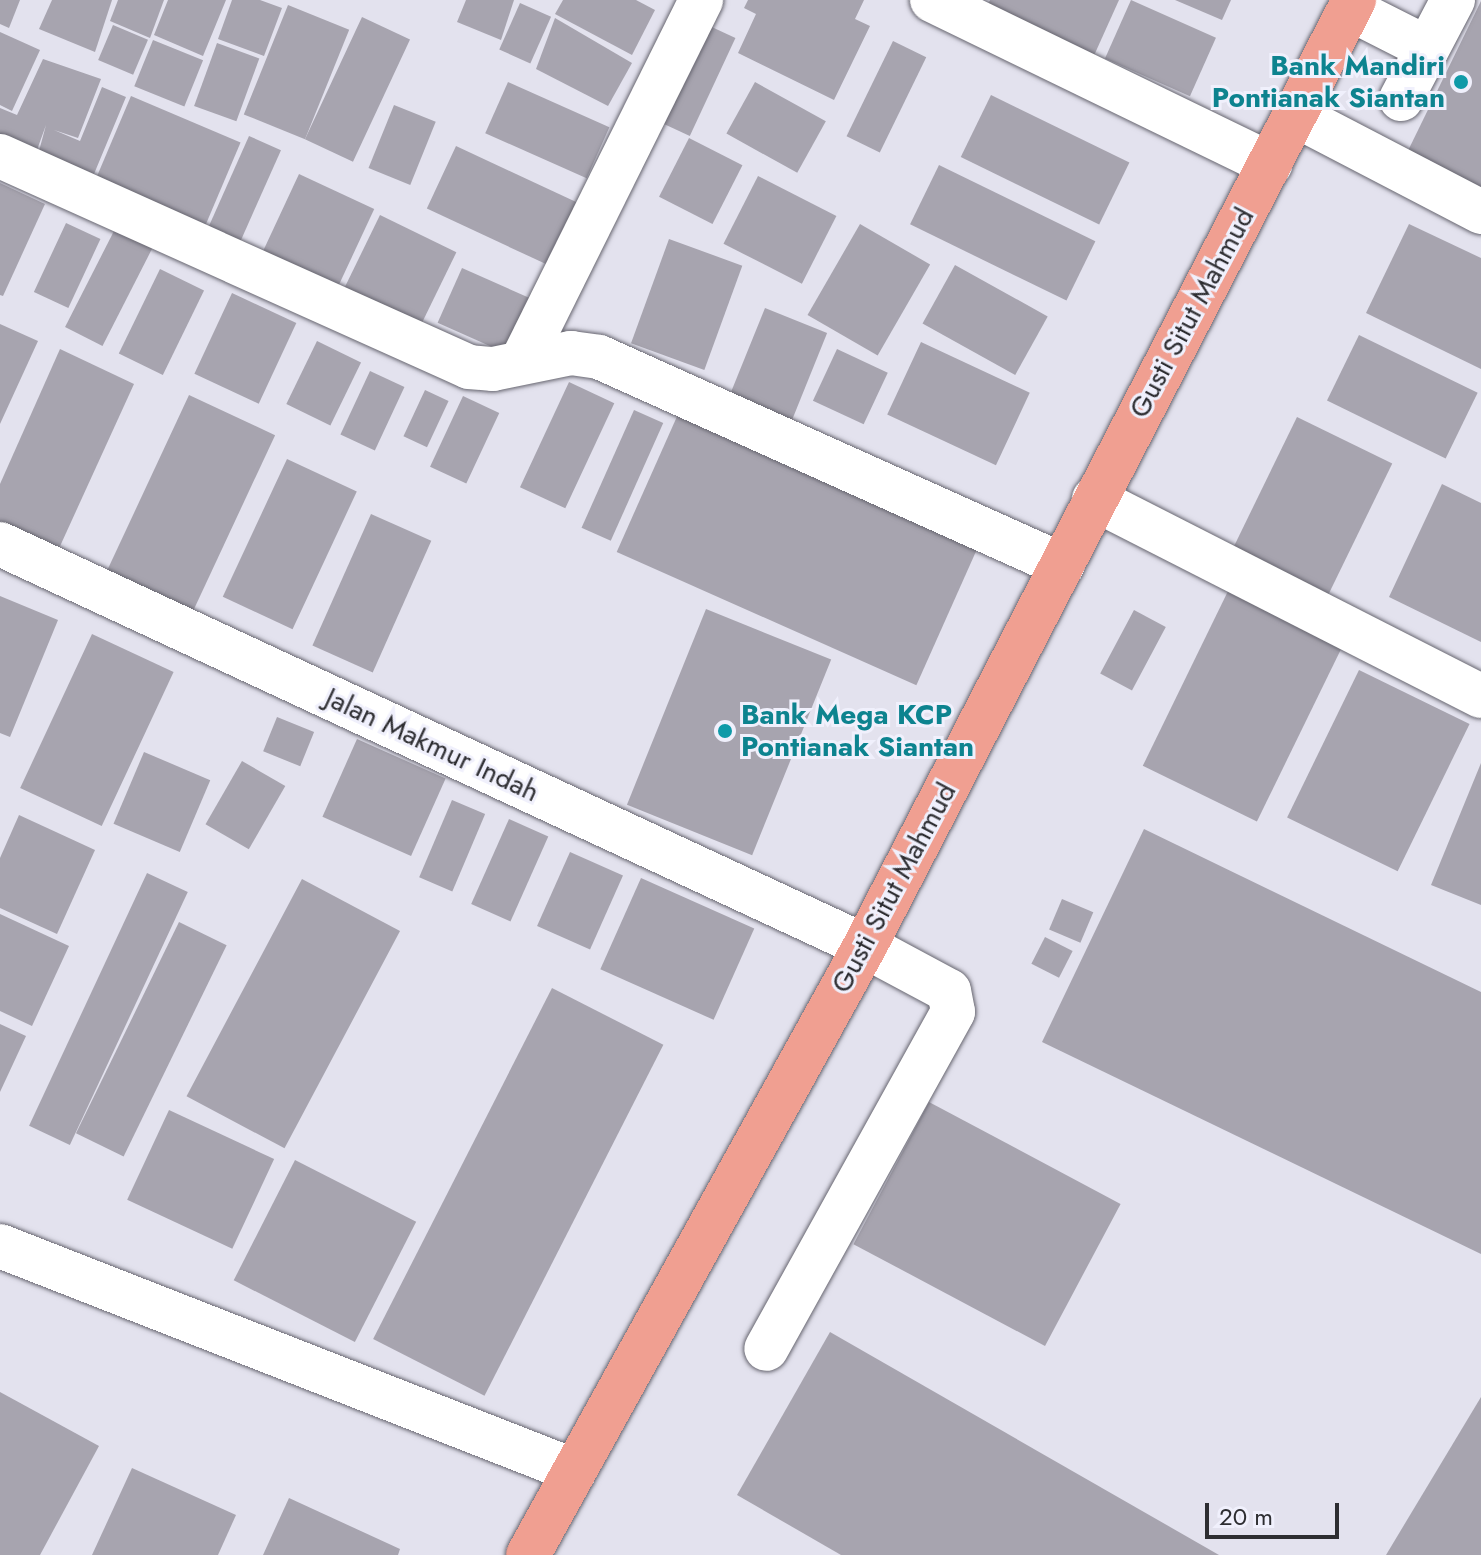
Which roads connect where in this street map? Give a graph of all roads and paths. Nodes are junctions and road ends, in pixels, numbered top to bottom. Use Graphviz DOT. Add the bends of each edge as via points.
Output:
graph roads {
  1 [pos="701,0"];
  2 [pos="932,0"];
  3 [pos="1453,0"];
  4 [pos="1352,5"];
  5 [pos="1427,48"];
  6 [pos="1401,99"];
  7 [pos="1295,115"];
  8 [pos="0,156"];
  9 [pos="1270,164"];
  10 [pos="1481,212"];
  11 [pos="522,361"];
  12 [pos="1094,499"];
  13 [pos="0,544"];
  14 [pos="1062,565"];
  15 [pos="1481,696"];
  16 [pos="865,946"];
  17 [pos="0,1246"];
  18 [pos="766,1349"];
  19 [pos="570,1480"];
  20 [pos="528,1555"];
  1 -- 11 [label="street"];
  2 -- 9 [label="street"];
  3 -- 5 [label="street"];
  4 -- 5 [label="street"];
  4 -- 7 [label="highway, Gusti Situt Mahmud"];
  5 -- 6 [label="street"];
  7 -- 9 [label="highway, Gusti Situt Mahmud"];
  7 -- 10 [label="street"];
  8 -- 11 [label="street" via="469,367 493,369"];
  9 -- 12 [label="highway, Gusti Situt Mahmud"];
  11 -- 14 [label="street" via="571,353 599,357"];
  12 -- 14 [label="highway, Gusti Situt Mahmud"];
  12 -- 15 [label="street"];
  13 -- 16 [label="street, Jalan Makmur Indah"];
  14 -- 16 [label="highway, Gusti Situt Mahmud"];
  16 -- 18 [label="street, Jalan Makmur Indah" via="949,991 953,1012"];
  16 -- 19 [label="highway, Gusti Situt Mahmud"];
  17 -- 19 [label="street"];
  19 -- 20 [label="highway, Gusti Situt Mahmud"];
}
